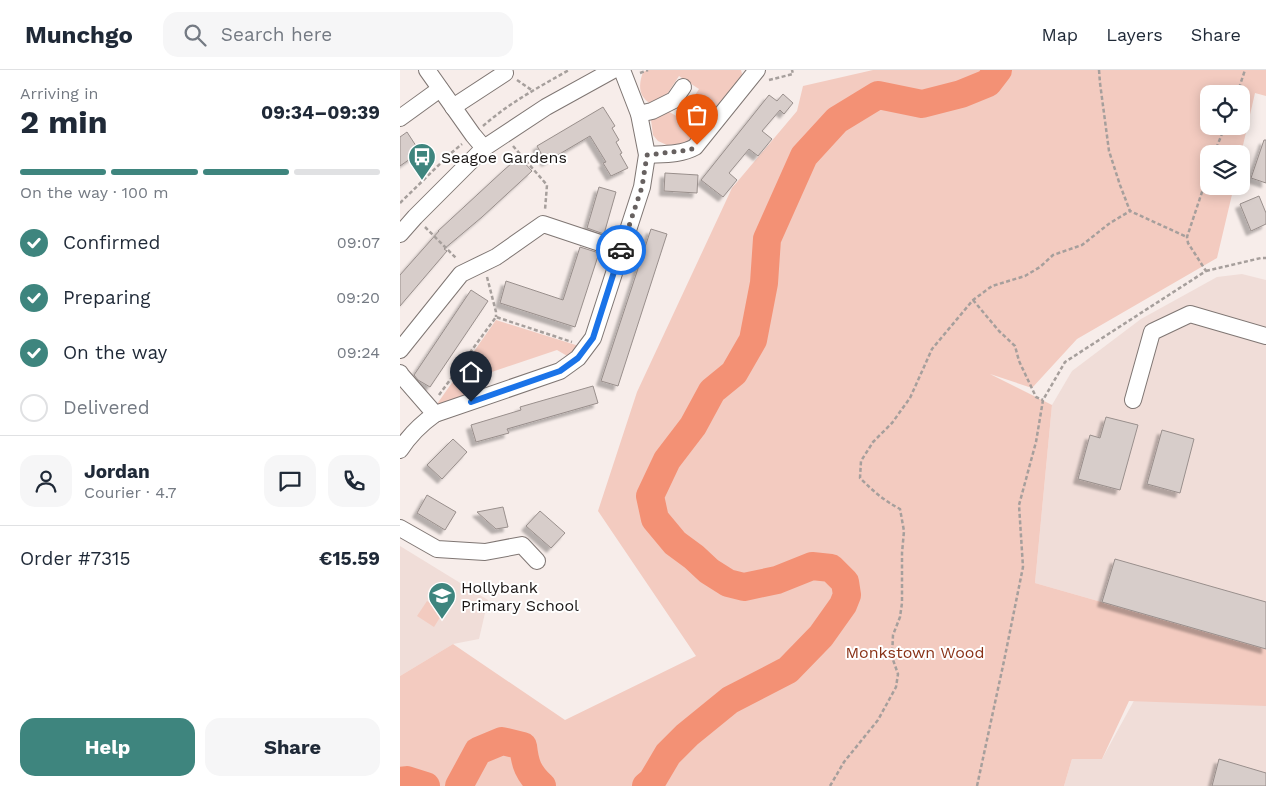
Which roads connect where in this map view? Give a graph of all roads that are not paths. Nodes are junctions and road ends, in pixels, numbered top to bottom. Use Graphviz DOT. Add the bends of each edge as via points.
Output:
graph roads {
  1 [pos="427,70"];
  2 [pos="503,70"];
  3 [pos="614,70"];
  4 [pos="622,70"];
  5 [pos="760,76"];
  6 [pos="683,87"];
  7 [pos="440,89"];
  8 [pos="453,107"];
  9 [pos="639,114"];
  10 [pos="400,118"];
  11 [pos="484,148"];
  12 [pos="647,155"];
  13 [pos="400,234"];
  14 [pos="621,250"];
  15 [pos="1266,336"];
  16 [pos="400,350"];
  17 [pos="400,373"];
  18 [pos="1132,400"];
  19 [pos="432,411"];
  20 [pos="400,450"];
  21 [pos="400,528"];
  22 [pos="537,561"];
  1 -- 7 [label="street"];
  2 -- 8 [label="street" via="505,73"];
  3 -- 11 [label="street" via="546,107"];
  4 -- 9 [label="street"];
  5 -- 12 [label="street" via="695,148"];
  6 -- 9 [label="street" via="674,100"];
  7 -- 8 [label="street"];
  7 -- 10 [label="street"];
  8 -- 11 [label="street"];
  9 -- 12 [label="street"];
  11 -- 13 [label="street"];
  12 -- 14 [label="street" via="642,187"];
  14 -- 16 [label="street" via="543,224 496,257 461,274"];
  14 -- 19 [label="street" via="593,338 578,358 560,371"];
  15 -- 18 [label="street" via="1190,314 1152,332"];
  17 -- 19 [label="street"];
  19 -- 20 [label="street"];
  21 -- 22 [label="street" via="437,549 484,552 522,545"];
}
